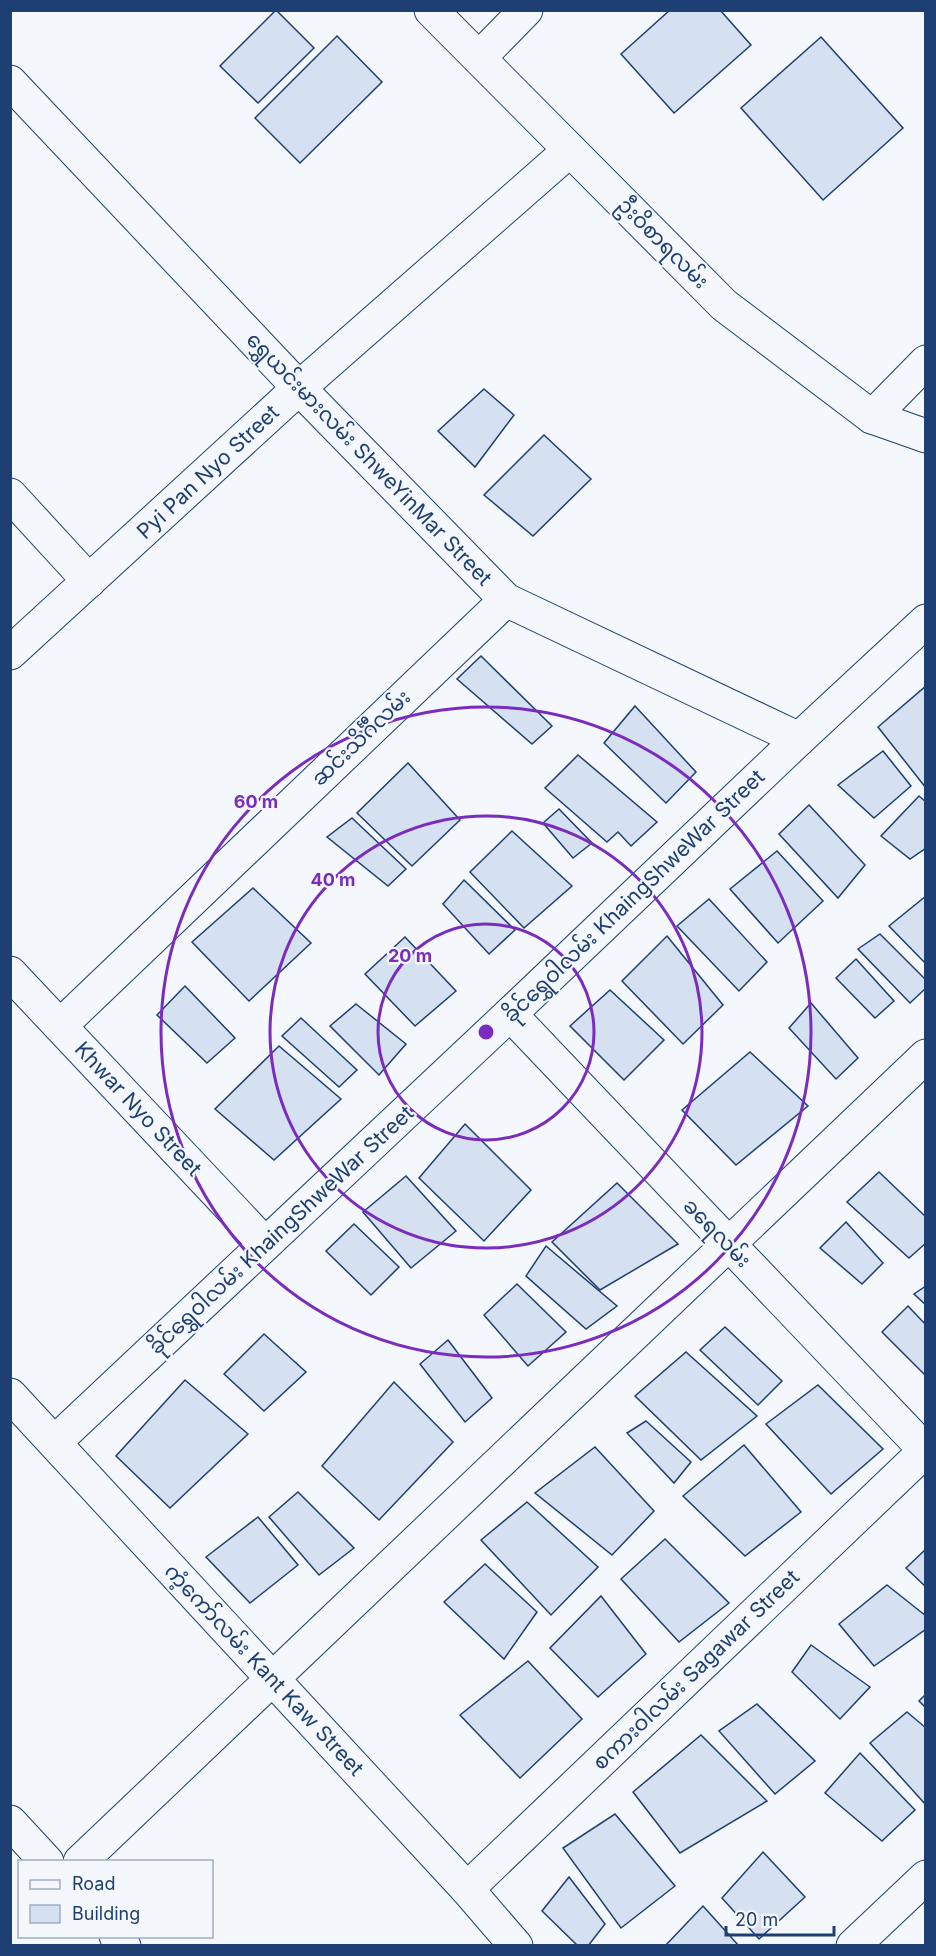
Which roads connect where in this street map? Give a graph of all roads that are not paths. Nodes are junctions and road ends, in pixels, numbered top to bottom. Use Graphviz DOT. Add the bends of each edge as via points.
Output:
graph roads {
  1 [pos="431,10"];
  2 [pos="526,10"];
  3 [pos="479,58"];
  4 [pos="10,82"];
  5 [pos="570,150"];
  6 [pos="926,362"];
  7 [pos="299,388"];
  8 [pos="872,417"];
  9 [pos="926,436"];
  10 [pos="10,495"];
  11 [pos="89,581"];
  12 [pos="506,600"];
  13 [pos="926,621"];
  14 [pos="10,653"];
  15 [pos="799,739"];
  16 [pos="10,974"];
  17 [pos="510,1014"];
  18 [pos="60,1026"];
  19 [pos="926,1056"];
  20 [pos="265,1244"];
  21 [pos="728,1244"];
  22 [pos="10,1395"];
  23 [pos="55,1442"];
  24 [pos="925,1450"];
  25 [pos="272,1679"];
  26 [pos="10,1822"];
  27 [pos="44,1860"];
  28 [pos="83,1860"];
  29 [pos="926,1877"];
  30 [pos="467,1889"];
  31 [pos="516,1946"];
  32 [pos="853,1946"];
  1 -- 3 [label="street, ဦးဝိစာရလမ်း"];
  2 -- 3 [label="street"];
  3 -- 5 [label="street, ဦးဝိစာရလမ်း"];
  4 -- 7 [label="street, ရွှေယင်းမားလမ်း ShweYinMar Street"];
  5 -- 7 [label="street, Pyi Pan Nyo Street"];
  5 -- 8 [label="street, ဦးဝိစာရလမ်း" via="724,304"];
  6 -- 8 [label="street"];
  7 -- 11 [label="street, Pyi Pan Nyo Street"];
  7 -- 12 [label="street, ရွှေယင်းမားလမ်း ShweYinMar Street"];
  8 -- 9 [label="street, ဦးဝိစာရလမ်း"];
  10 -- 11 [label="street"];
  11 -- 14 [label="street, Pyi Pan Nyo Street"];
  12 -- 15 [label="street, ရွှေယင်းမားလမ်း ShweYinMar Street"];
  12 -- 18 [label="street, ဆင်းသိင်္ဂီလမ်း"];
  13 -- 15 [label="street, ခိုင်ရွှေဝါလမ်း KhaingShweWar Street"];
  15 -- 17 [label="street, ခိုင်ရွှေဝါလမ်း KhaingShweWar Street"];
  16 -- 18 [label="street, Khwar Nyo Street"];
  17 -- 20 [label="street, ခိုင်ရွှေဝါလမ်း KhaingShweWar Street"];
  17 -- 21 [label="street, ခရေလမ်း"];
  18 -- 20 [label="street, Khwar Nyo Street"];
  19 -- 21 [label="street"];
  20 -- 23 [label="street, ခိုင်ရွှေဝါလမ်း KhaingShweWar Street"];
  21 -- 24 [label="street, ခရေလမ်း"];
  21 -- 25 [label="street"];
  22 -- 23 [label="street, ကံ့ကော်လမ်း Kant Kaw Street"];
  23 -- 25 [label="street, ကံ့ကော်လမ်း Kant Kaw Street"];
  24 -- 30 [label="street, စကားဝါလမ်း Sagawar Street"];
  25 -- 28 [label="street"];
  25 -- 30 [label="street, ကံ့ကော်လမ်း Kant Kaw Street"];
  26 -- 27 [label="street"];
  29 -- 32 [label="street"];
  30 -- 31 [label="street, ကံ့ကော်လမ်း Kant Kaw Street"];
}
